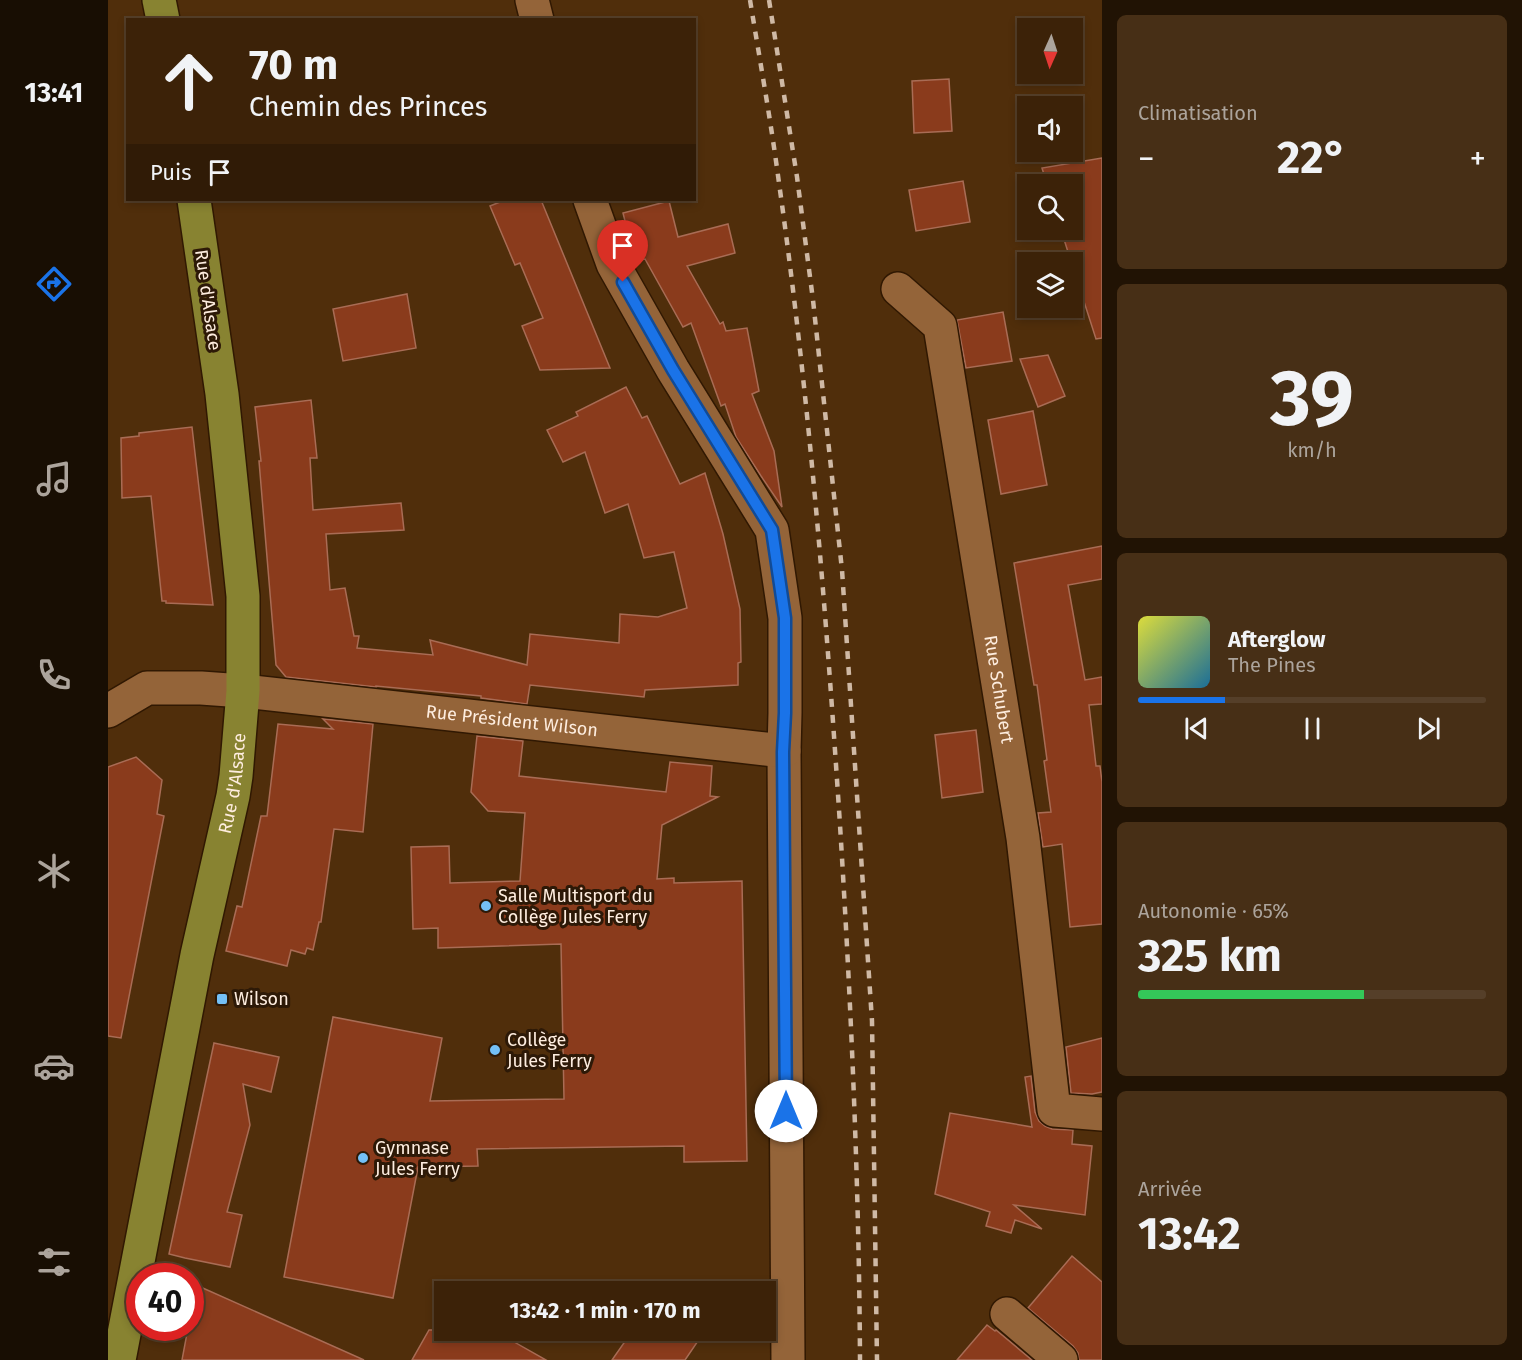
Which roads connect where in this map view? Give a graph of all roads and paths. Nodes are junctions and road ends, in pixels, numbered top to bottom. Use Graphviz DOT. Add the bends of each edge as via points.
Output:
graph roads {
  1 [pos="159,0"];
  2 [pos="532,0"];
  3 [pos="162,18"];
  4 [pos="536,18"];
  5 [pos="194,201"];
  6 [pos="590,201"];
  7 [pos="898,289"];
  8 [pos="243,691"];
  9 [pos="108,711"];
  10 [pos="783,752"];
  11 [pos="1102,1114"];
  12 [pos="1007,1314"];
  13 [pos="119,1360"];
  14 [pos="788,1360"];
  15 [pos="1061,1360"];
  1 -- 3 [label="main road"];
  2 -- 4 [label="street"];
  5 -- 8 [label="main road, Rue d'Alsace" via="222,394 243,596"];
  6 -- 10 [label="street" via="613,264 772,530 785,618"];
  7 -- 11 [label="street, Rue Schubert" via="940,326 1023,838 1054,1110"];
  8 -- 9 [label="street, Rue Président Wilson" via="147,688"];
  8 -- 10 [label="street, Rue Président Wilson"];
  8 -- 13 [label="main road, Rue d'Alsace" via="233,796 195,965"];
  10 -- 14 [label="street"];
  12 -- 15 [label="street"];
}
